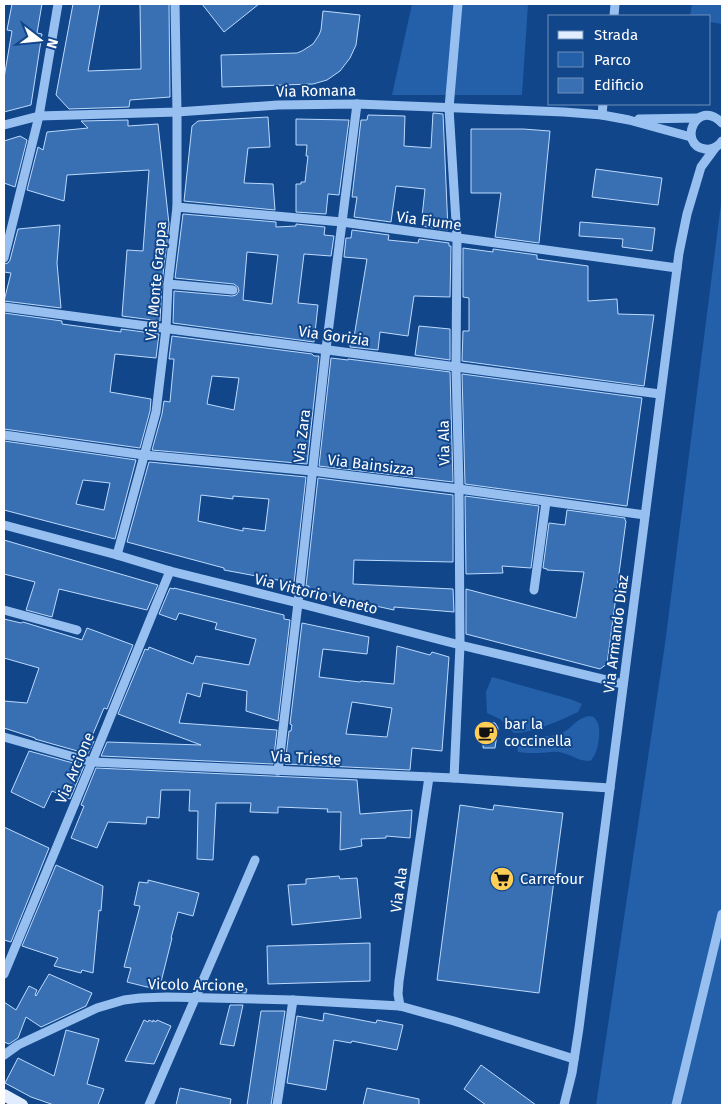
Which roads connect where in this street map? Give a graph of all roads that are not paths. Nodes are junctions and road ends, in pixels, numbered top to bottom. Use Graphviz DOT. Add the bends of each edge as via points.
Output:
graph roads {
  1 [pos="58,4"];
  2 [pos="175,4"];
  3 [pos="458,4"];
  4 [pos="356,104"];
  5 [pos="603,105"];
  6 [pos="449,108"];
  7 [pos="177,112"];
  8 [pos="602,115"];
  9 [pos="39,116"];
  10 [pos="698,118"];
  11 [pos="629,120"];
  12 [pos="722,123"];
  13 [pos="4,126"];
  14 [pos="693,140"];
  15 [pos="720,144"];
  16 [pos="701,167"];
  17 [pos="177,207"];
  18 [pos="342,222"];
  19 [pos="457,238"];
  20 [pos="4,258"];
  21 [pos="677,268"];
  22 [pos="168,284"];
  23 [pos="233,290"];
  24 [pos="4,307"];
  25 [pos="166,329"];
  26 [pos="326,349"];
  27 [pos="456,367"];
  28 [pos="660,394"];
  29 [pos="4,435"];
  30 [pos="144,456"];
  31 [pos="312,471"];
  32 [pos="459,489"];
  33 [pos="546,502"];
  34 [pos="645,515"];
  35 [pos="4,525"];
  36 [pos="117,555"];
  37 [pos="170,571"];
  38 [pos="534,590"];
  39 [pos="298,602"];
  40 [pos="4,610"];
  41 [pos="77,630"];
  42 [pos="460,645"];
  43 [pos="624,684"];
  44 [pos="4,737"];
  45 [pos="92,762"];
  46 [pos="278,770"];
  47 [pos="429,777"];
  48 [pos="454,778"];
  49 [pos="610,788"];
  50 [pos="255,860"];
  51 [pos="722,914"];
  52 [pos="4,974"];
  53 [pos="195,997"];
  54 [pos="293,1000"];
  55 [pos="400,1006"];
  56 [pos="4,1055"];
  57 [pos="574,1059"];
  58 [pos="4,1095"];
  59 [pos="22,1105"];
  60 [pos="150,1105"];
  61 [pos="277,1105"];
  62 [pos="564,1105"];
  63 [pos="676,1105"];
  1 -- 9 [label="street"];
  2 -- 7 [label="street, Via Monte Grappa"];
  3 -- 6 [label="street, Via Ala"];
  4 -- 6 [label="street, Via Romana"];
  4 -- 7 [label="street, Via Romana"];
  4 -- 18 [label="street, Via Zara"];
  5 -- 8 [label="street"];
  6 -- 8 [label="street, Via Romana"];
  6 -- 19 [label="street, Via Ala"];
  7 -- 9 [label="street, Via Romana"];
  7 -- 17 [label="street, Via Monte Grappa"];
  8 -- 11 [label="street, Via Romana"];
  9 -- 13 [label="street, Via Romana"];
  9 -- 20 [label="street"];
  10 -- 11 [label="street, Via Romana"];
  10 -- 12 [label="street, Via Romana" via="711,115"];
  10 -- 14 [label="street" via="691,130"];
  11 -- 14 [label="street, Via Romana"];
  14 -- 15 [label="street, Via Romana" via="701,148"];
  14 -- 16 [label="street"];
  15 -- 16 [label="street, Via Armando Diaz"];
  16 -- 21 [label="street, Via Armando Diaz" via="684,226"];
  17 -- 18 [label="street, Via Fiume"];
  17 -- 22 [label="street, Via Monte Grappa"];
  18 -- 19 [label="street, Via Fiume"];
  18 -- 26 [label="street, Via Zara"];
  19 -- 21 [label="street, Via Fiume"];
  19 -- 27 [label="street, Via Ala"];
  21 -- 28 [label="street, Via Armando Diaz"];
  22 -- 23 [label="street, Via Monte Grappa"];
  22 -- 25 [label="street, Via Monte Grappa"];
  24 -- 25 [label="street, Via Gorizia"];
  25 -- 26 [label="street, Via Gorizia"];
  25 -- 30 [label="street, Via Monte Grappa" via="157,404"];
  26 -- 27 [label="street, Via Gorizia"];
  26 -- 31 [label="street, Via Zara"];
  27 -- 28 [label="street, Via Gorizia"];
  27 -- 32 [label="street, Via Ala"];
  28 -- 34 [label="street, Via Armando Diaz"];
  29 -- 30 [label="street, Via Bainsizza"];
  30 -- 31 [label="street, Via Bainsizza"];
  30 -- 36 [label="street, Via Monte Grappa"];
  31 -- 32 [label="street, Via Bainsizza"];
  31 -- 39 [label="street, Via Zara"];
  32 -- 33 [label="street, Via Bainsizza"];
  32 -- 42 [label="street, Via Ala"];
  33 -- 34 [label="street, Via Bainsizza"];
  33 -- 38 [label="street"];
  34 -- 43 [label="street, Via Armando Diaz"];
  35 -- 36 [label="street, Via Vittorio Veneto"];
  36 -- 37 [label="street, Via Vittorio Veneto"];
  37 -- 39 [label="street, Via Vittorio Veneto"];
  37 -- 45 [label="street, Via Arcione"];
  39 -- 42 [label="street, Via Vittorio Veneto"];
  39 -- 46 [label="street, Via Zara"];
  40 -- 41 [label="street"];
  42 -- 43 [label="street, Via Vittorio Veneto"];
  42 -- 48 [label="street, Via Ala"];
  43 -- 49 [label="street, Via Armando Diaz"];
  44 -- 45 [label="street, Via Trieste"];
  45 -- 46 [label="street, Via Trieste"];
  45 -- 52 [label="street, Via Arcione"];
  46 -- 47 [label="street, Via Trieste"];
  47 -- 48 [label="street, Via Trieste"];
  47 -- 55 [label="street, Via Ala" via="398,994"];
  48 -- 49 [label="street, Via Trieste"];
  49 -- 57 [label="street, Via Armando Diaz"];
  50 -- 53 [label="street"];
  51 -- 63 [label="street"];
  53 -- 54 [label="street, Vicolo Arcione"];
  53 -- 56 [label="street, Vicolo Arcione" via="140,998 110,1003 18,1045"];
  53 -- 60 [label="street"];
  54 -- 55 [label="street, Vicolo Arcione"];
  54 -- 61 [label="street"];
  55 -- 57 [label="street, Vicolo Arcione"];
  57 -- 62 [label="street, Via Armando Diaz"];
  58 -- 59 [label="main road"];
}
